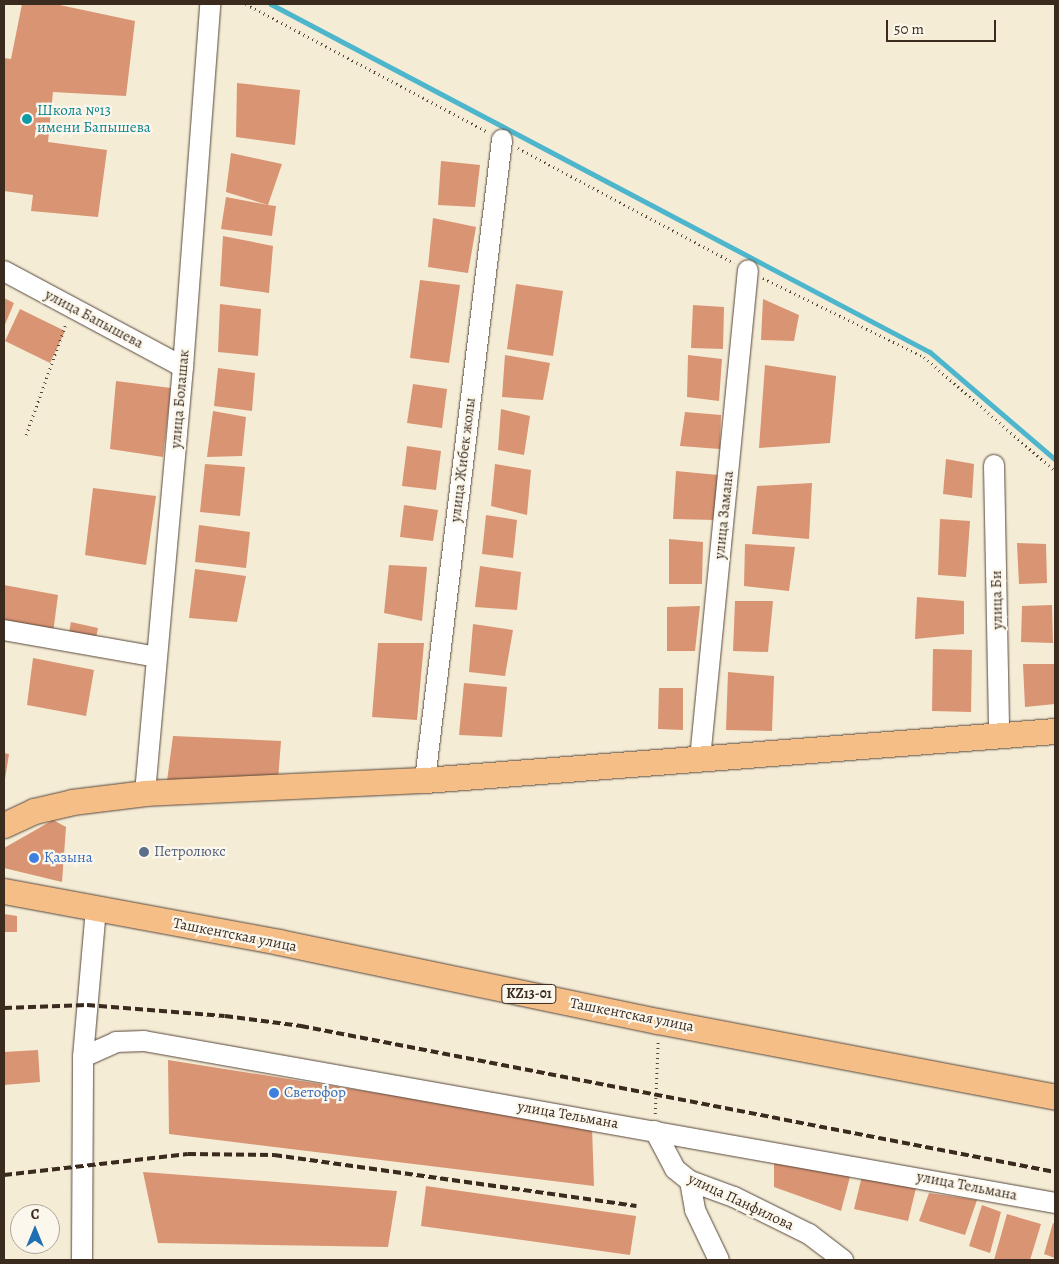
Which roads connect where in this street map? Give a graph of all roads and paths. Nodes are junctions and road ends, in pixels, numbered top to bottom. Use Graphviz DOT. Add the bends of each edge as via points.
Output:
graph roads {
  1 [pos="210,4"];
  2 [pos="246,4"];
  3 [pos="502,140"];
  4 [pos="748,270"];
  5 [pos="4,271"];
  6 [pos="71,307"];
  7 [pos="183,367"];
  8 [pos="26,436"];
  9 [pos="994,465"];
  10 [pos="1055,471"];
  11 [pos="4,630"];
  12 [pos="157,657"];
  13 [pos="1055,731"];
  14 [pos="999,735"];
  15 [pos="700,759"];
  16 [pos="425,780"];
  17 [pos="144,793"];
  18 [pos="4,825"];
  19 [pos="4,891"];
  20 [pos="96,909"];
  21 [pos="658,1021"];
  22 [pos="83,1057"];
  23 [pos="1055,1097"];
  24 [pos="656,1131"];
  25 [pos="690,1181"];
  26 [pos="1055,1203"];
  27 [pos="82,1260"];
  28 [pos="719,1260"];
  29 [pos="843,1260"];
  1 -- 7 [label="street, улица Болашак"];
  2 -- 3 [label="path"];
  3 -- 4 [label="path"];
  3 -- 16 [label="street, улица Жибек жолы"];
  4 -- 10 [label="path" via="924,357"];
  4 -- 15 [label="street, улица Замана"];
  5 -- 6 [label="street, улица Бапышева"];
  6 -- 7 [label="street, улица Бапышева"];
  6 -- 8 [label="path"];
  7 -- 12 [label="street, улица Болашак"];
  9 -- 14 [label="street, улица Би"];
  11 -- 12 [label="street"];
  12 -- 17 [label="street, улица Болашак"];
  13 -- 14 [label="main road"];
  14 -- 15 [label="main road"];
  15 -- 16 [label="main road"];
  16 -- 17 [label="main road"];
  17 -- 18 [label="main road" via="34,810"];
  19 -- 20 [label="main road, Ташкентская улица / KZ13-01"];
  20 -- 21 [label="main road, Ташкентская улица / KZ13-01" via="279,942"];
  20 -- 22 [label="street"];
  21 -- 23 [label="main road, Ташкентская улица / KZ13-01"];
  21 -- 24 [label="path"];
  22 -- 24 [label="street, улица Тельмана" via="116,1042 144,1040"];
  22 -- 27 [label="street"];
  24 -- 25 [label="street, улица Панфилова" via="675,1169"];
  24 -- 26 [label="street, улица Тельмана"];
  25 -- 28 [label="street" via="696,1210"];
  25 -- 29 [label="street, улица Панфилова" via="734,1197 809,1234"];
}
